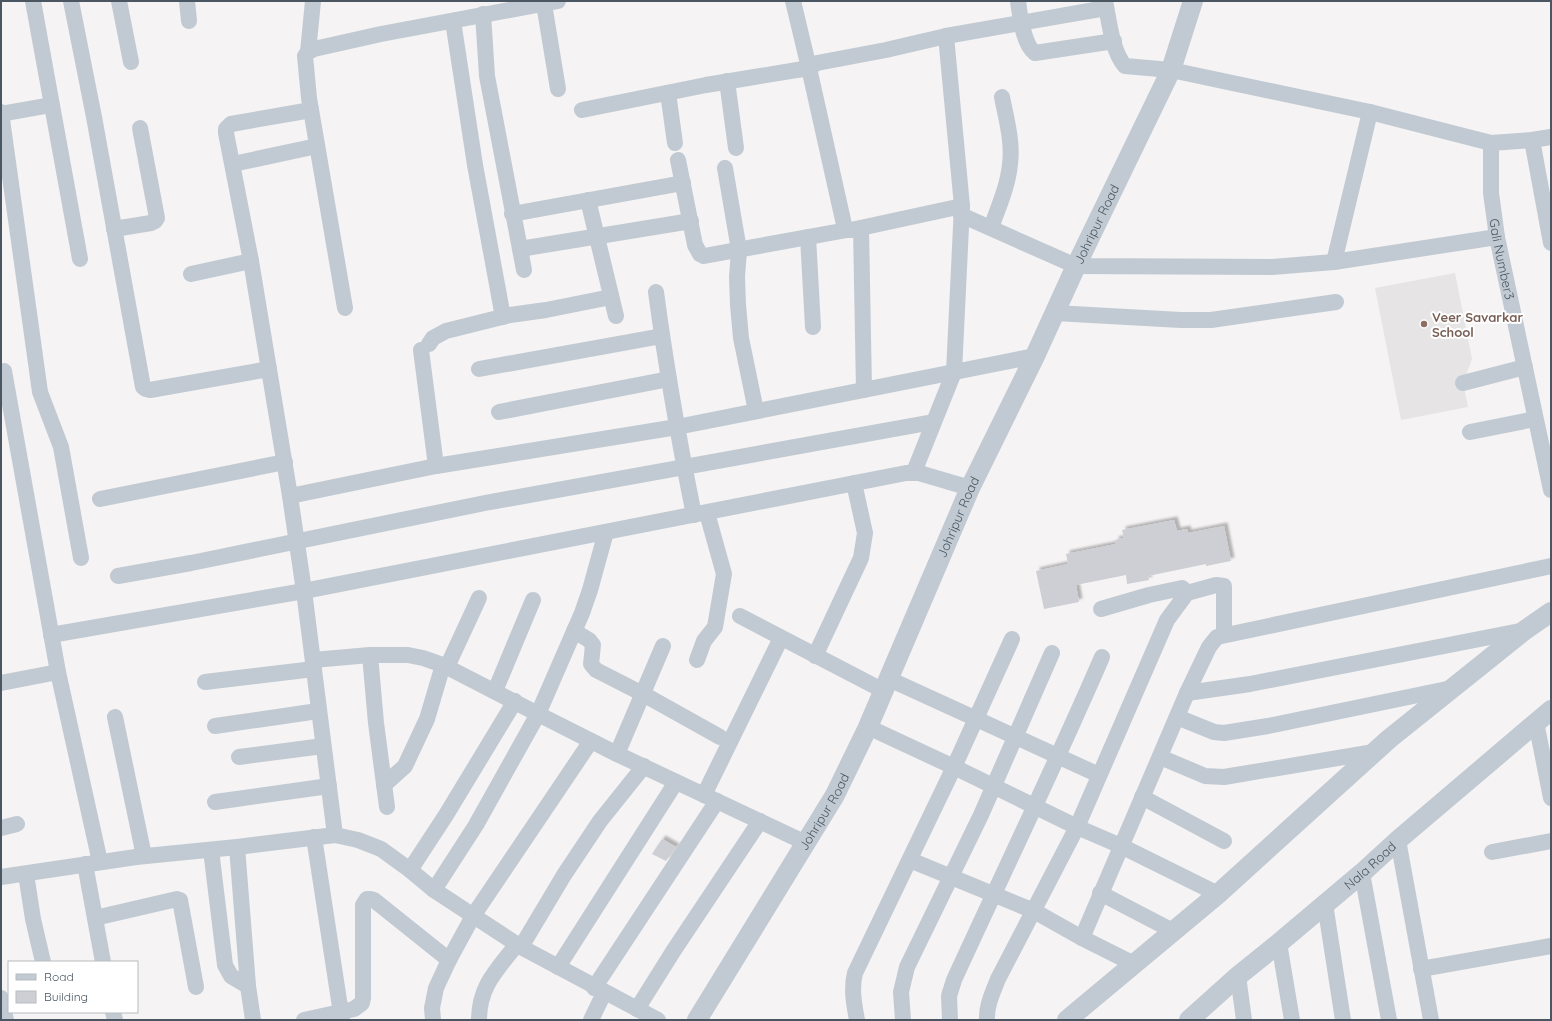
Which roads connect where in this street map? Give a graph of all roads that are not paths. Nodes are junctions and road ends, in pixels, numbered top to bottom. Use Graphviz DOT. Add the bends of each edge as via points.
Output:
graph roads {
  1 [pos="33,1"];
  2 [pos="71,1"];
  3 [pos="119,1"];
  4 [pos="187,1"];
  5 [pos="313,1"];
  6 [pos="792,1"];
  7 [pos="1018,1"];
  8 [pos="1193,1"];
  9 [pos="551,2"];
  10 [pos="519,4"];
  11 [pos="1106,4"];
  12 [pos="483,14"];
  13 [pos="189,21"];
  14 [pos="453,21"];
  15 [pos="1021,23"];
  16 [pos="946,36"];
  17 [pos="1114,41"];
  18 [pos="308,52"];
  19 [pos="131,62"];
  20 [pos="809,68"];
  21 [pos="1171,70"];
  22 [pos="727,82"];
  23 [pos="558,89"];
  24 [pos="668,93"];
  25 [pos="1002,97"];
  26 [pos="51,105"];
  27 [pos="311,110"];
  28 [pos="582,110"];
  29 [pos="1370,112"];
  30 [pos="1,113"];
  31 [pos="140,128"];
  32 [pos="1551,137"];
  33 [pos="1532,140"];
  34 [pos="675,143"];
  35 [pos="1491,143"];
  36 [pos="317,146"];
  37 [pos="736,148"];
  38 [pos="678,160"];
  39 [pos="233,164"];
  40 [pos="725,168"];
  41 [pos="683,183"];
  42 [pos="588,200"];
  43 [pos="961,211"];
  44 [pos="512,214"];
  45 [pos="691,221"];
  46 [pos="991,228"];
  47 [pos="114,229"];
  48 [pos="854,229"];
  49 [pos="596,236"];
  50 [pos="808,237"];
  51 [pos="1497,237"];
  52 [pos="1551,239"];
  53 [pos="520,249"];
  54 [pos="740,250"];
  55 [pos="80,259"];
  56 [pos="251,261"];
  57 [pos="1334,262"];
  58 [pos="1076,266"];
  59 [pos="524,270"];
  60 [pos="191,274"];
  61 [pos="656,292"];
  62 [pos="611,297"];
  63 [pos="1336,302"];
  64 [pos="345,308"];
  65 [pos="1055,313"];
  66 [pos="504,316"];
  67 [pos="616,316"];
  68 [pos="813,327"];
  69 [pos="662,336"];
  70 [pos="1035,356"];
  71 [pos="1525,367"];
  72 [pos="269,369"];
  73 [pos="479,369"];
  74 [pos="4,371"];
  75 [pos="954,372"];
  76 [pos="669,379"];
  77 [pos="1463,383"];
  78 [pos="864,390"];
  79 [pos="756,411"];
  80 [pos="500,412"];
  81 [pos="1535,419"];
  82 [pos="934,422"];
  83 [pos="677,427"];
  84 [pos="1470,432"];
  85 [pos="285,462"];
  86 [pos="436,466"];
  87 [pos="684,468"];
  88 [pos="914,472"];
  89 [pos="854,483"];
  90 [pos="970,488"];
  91 [pos="1551,490"];
  92 [pos="290,496"];
  93 [pos="100,499"];
  94 [pos="701,514"];
  95 [pos="606,532"];
  96 [pos="296,541"];
  97 [pos="81,558"];
  98 [pos="1551,566"];
  99 [pos="118,576"];
  100 [pos="304,591"];
  101 [pos="1187,593"];
  102 [pos="479,598"];
  103 [pos="533,600"];
  104 [pos="1101,609"];
  105 [pos="1551,612"];
  106 [pos="740,616"];
  107 [pos="1525,630"];
  108 [pos="574,631"];
  109 [pos="51,635"];
  110 [pos="1224,635"];
  111 [pos="781,638"];
  112 [pos="1012,639"];
  113 [pos="663,646"];
  114 [pos="1052,653"];
  115 [pos="370,655"];
  116 [pos="815,656"];
  117 [pos="1102,657"];
  118 [pos="697,660"];
  119 [pos="313,664"];
  120 [pos="445,666"];
  121 [pos="58,672"];
  122 [pos="205,682"];
  123 [pos="1,683"];
  124 [pos="886,685"];
  125 [pos="1452,688"];
  126 [pos="495,691"];
  127 [pos="1187,693"];
  128 [pos="644,694"];
  129 [pos="515,701"];
  130 [pos="318,711"];
  131 [pos="538,714"];
  132 [pos="1544,716"];
  133 [pos="115,717"];
  134 [pos="1177,717"];
  135 [pos="976,719"];
  136 [pos="215,726"];
  137 [pos="868,727"];
  138 [pos="1016,736"];
  139 [pos="720,738"];
  140 [pos="591,741"];
  141 [pos="323,746"];
  142 [pos="1374,752"];
  143 [pos="617,754"];
  144 [pos="1058,756"];
  145 [pos="239,757"];
  146 [pos="1160,757"];
  147 [pos="644,766"];
  148 [pos="954,767"];
  149 [pos="1099,775"];
  150 [pos="676,782"];
  151 [pos="384,785"];
  152 [pos="329,786"];
  153 [pos="994,787"];
  154 [pos="1142,797"];
  155 [pos="710,798"];
  156 [pos="1551,798"];
  157 [pos="215,802"];
  158 [pos="1034,806"];
  159 [pos="387,807"];
  160 [pos="760,821"];
  161 [pos="17,824"];
  162 [pos="1077,827"];
  163 [pos="1,828"];
  164 [pos="335,835"];
  165 [pos="314,837"];
  166 [pos="1398,840"];
  167 [pos="1224,841"];
  168 [pos="1551,841"];
  169 [pos="806,843"];
  170 [pos="1121,846"];
  171 [pos="237,847"];
  172 [pos="211,850"];
  173 [pos="1492,852"];
  174 [pos="144,856"];
  175 [pos="910,860"];
  176 [pos="92,863"];
  177 [pos="410,870"];
  178 [pos="1362,872"];
  179 [pos="26,874"];
  180 [pos="1,877"];
  181 [pos="950,878"];
  182 [pos="434,890"];
  183 [pos="1100,893"];
  184 [pos="993,894"];
  185 [pos="1218,894"];
  186 [pos="1325,904"];
  187 [pos="1034,911"];
  188 [pos="473,916"];
  189 [pos="95,918"];
  190 [pos="1173,931"];
  191 [pos="1082,938"];
  192 [pos="1279,943"];
  193 [pos="519,946"];
  194 [pos="1551,946"];
  195 [pos="449,960"];
  196 [pos="43,961"];
  197 [pos="104,961"];
  198 [pos="1134,964"];
  199 [pos="558,967"];
  200 [pos="1422,969"];
  201 [pos="1238,976"];
  202 [pos="248,986"];
  203 [pos="196,987"];
  204 [pos="599,990"];
  205 [pos="1,998"];
  206 [pos="637,1009"];
  207 [pos="341,1016"];
  208 [pos="1198,1016"];
  209 [pos="6,1020"];
  210 [pos="253,1020"];
  211 [pos="304,1020"];
  212 [pos="433,1020"];
  213 [pos="479,1020"];
  214 [pos="591,1020"];
  215 [pos="658,1020"];
  216 [pos="697,1020"];
  217 [pos="857,1020"];
  218 [pos="903,1020"];
  219 [pos="950,1020"];
  220 [pos="987,1020"];
  221 [pos="1067,1020"];
  222 [pos="1244,1020"];
  223 [pos="1292,1020"];
  224 [pos="1343,1020"];
  225 [pos="1389,1020"];
  226 [pos="1431,1020"];
  1 -- 26 [label="street"];
  2 -- 47 [label="street"];
  3 -- 19 [label="street"];
  4 -- 13 [label="street"];
  5 -- 18 [label="street"];
  6 -- 20 [label="street"];
  7 -- 15 [label="street"];
  8 -- 21 [label="street, Johripur Road"];
  9 -- 10 [label="street"];
  9 -- 23 [label="street"];
  10 -- 12 [label="street"];
  11 -- 15 [label="street"];
  11 -- 17 [label="street"];
  12 -- 14 [label="street"];
  12 -- 44 [label="street" via="487,76"];
  14 -- 18 [label="street" via="381,34"];
  14 -- 66 [label="street" via="475,165"];
  15 -- 16 [label="street"];
  15 -- 17 [label="street" via="1035,54"];
  16 -- 20 [label="street" via="817,63"];
  16 -- 43 [label="street"];
  17 -- 21 [label="street" via="1120,60 1125,66"];
  18 -- 27 [label="street" via="305,61"];
  20 -- 22 [label="street"];
  20 -- 48 [label="street" via="844,225"];
  21 -- 29 [label="street"];
  21 -- 58 [label="street, Johripur Road"];
  22 -- 24 [label="street"];
  22 -- 37 [label="street"];
  24 -- 28 [label="street"];
  24 -- 34 [label="street"];
  25 -- 46 [label="street" via="1010,163 1007,181"];
  26 -- 30 [label="street"];
  26 -- 55 [label="street"];
  27 -- 36 [label="street"];
  27 -- 39 [label="street" via="228,126 226,133"];
  29 -- 35 [label="street"];
  29 -- 57 [label="street"];
  30 -- 97 [label="street" via="40,392 61,447"];
  31 -- 47 [label="street" via="157,218 151,223"];
  32 -- 33 [label="street"];
  33 -- 35 [label="street"];
  33 -- 52 [label="street"];
  35 -- 51 [label="street, Gali Number3" via="1492,193"];
  36 -- 39 [label="street"];
  36 -- 64 [label="street"];
  38 -- 41 [label="street"];
  39 -- 56 [label="street"];
  40 -- 54 [label="street"];
  41 -- 42 [label="street"];
  41 -- 45 [label="street"];
  42 -- 44 [label="street"];
  42 -- 49 [label="street"];
  43 -- 46 [label="street"];
  43 -- 48 [label="street"];
  43 -- 75 [label="street"];
  44 -- 53 [label="street"];
  45 -- 49 [label="street"];
  45 -- 54 [label="street" via="700,254 708,256"];
  46 -- 58 [label="street"];
  47 -- 72 [label="street" via="143,387 150,390"];
  48 -- 50 [label="street"];
  48 -- 78 [label="street"];
  49 -- 53 [label="street"];
  49 -- 62 [label="street"];
  50 -- 54 [label="street"];
  50 -- 68 [label="street"];
  51 -- 57 [label="street"];
  51 -- 71 [label="street, Gali Number3"];
  53 -- 59 [label="street"];
  54 -- 79 [label="street" via="736,277 739,320"];
  56 -- 60 [label="street"];
  56 -- 72 [label="street"];
  57 -- 58 [label="street" via="1272,267"];
  58 -- 65 [label="street, Johripur Road"];
  61 -- 69 [label="street"];
  62 -- 66 [label="street"];
  62 -- 67 [label="street"];
  63 -- 65 [label="street" via="1211,320"];
  65 -- 70 [label="street, Johripur Road"];
  66 -- 86 [label="street" via="446,331 433,338 425,347"];
  69 -- 73 [label="street"];
  69 -- 76 [label="street"];
  70 -- 75 [label="street"];
  70 -- 90 [label="street, Johripur Road"];
  71 -- 77 [label="street"];
  71 -- 81 [label="street, Gali Number3"];
  72 -- 85 [label="street"];
  74 -- 109 [label="street"];
  75 -- 78 [label="street"];
  75 -- 82 [label="street"];
  76 -- 80 [label="street"];
  76 -- 83 [label="street"];
  78 -- 79 [label="street"];
  79 -- 83 [label="street"];
  81 -- 84 [label="street"];
  81 -- 91 [label="street, Gali Number3"];
  82 -- 87 [label="street"];
  82 -- 88 [label="street"];
  83 -- 86 [label="street"];
  83 -- 87 [label="street"];
  85 -- 92 [label="street"];
  85 -- 93 [label="street"];
  86 -- 92 [label="street"];
  87 -- 94 [label="street"];
  87 -- 96 [label="street" via="485,503"];
  88 -- 89 [label="street"];
  88 -- 90 [label="street"];
  89 -- 94 [label="street"];
  89 -- 116 [label="street" via="865,533 860,558"];
  90 -- 124 [label="street, Johripur Road"];
  92 -- 96 [label="street"];
  94 -- 95 [label="street"];
  94 -- 118 [label="street" via="724,574 715,627 704,641"];
  95 -- 100 [label="street"];
  95 -- 108 [label="street" via="590,590"];
  96 -- 99 [label="street"];
  96 -- 100 [label="street"];
  98 -- 110 [label="street"];
  100 -- 109 [label="street"];
  100 -- 119 [label="street"];
  101 -- 104 [label="street" via="1182,588"];
  101 -- 110 [label="street" via="1216,585 1224,586"];
  101 -- 149 [label="street" via="1167,620"];
  102 -- 120 [label="street"];
  103 -- 126 [label="street"];
  105 -- 107 [label="street"];
  106 -- 111 [label="street"];
  107 -- 125 [label="street"];
  107 -- 127 [label="street" via="1250,684"];
  108 -- 128 [label="street" via="593,645 592,664 596,670"];
  108 -- 131 [label="street"];
  109 -- 121 [label="street"];
  110 -- 127 [label="street" via="1217,637 1208,647"];
  111 -- 116 [label="street"];
  111 -- 155 [label="street"];
  112 -- 135 [label="street"];
  113 -- 128 [label="street"];
  114 -- 138 [label="street"];
  115 -- 119 [label="street"];
  115 -- 120 [label="street" via="408,655"];
  115 -- 151 [label="street"];
  116 -- 124 [label="street"];
  117 -- 144 [label="street"];
  119 -- 122 [label="street"];
  119 -- 130 [label="street"];
  120 -- 126 [label="street"];
  120 -- 151 [label="street" via="427,719 405,766"];
  121 -- 123 [label="street"];
  121 -- 176 [label="street"];
  124 -- 135 [label="street"];
  124 -- 137 [label="street, Johripur Road"];
  125 -- 134 [label="street" via="1224,734"];
  125 -- 142 [label="street"];
  126 -- 129 [label="street"];
  127 -- 134 [label="street"];
  128 -- 139 [label="street"];
  128 -- 143 [label="street"];
  129 -- 131 [label="street"];
  129 -- 177 [label="street" via="446,816"];
  130 -- 136 [label="street"];
  130 -- 141 [label="street"];
  131 -- 140 [label="street"];
  131 -- 182 [label="street" via="476,825"];
  132 -- 156 [label="street"];
  132 -- 166 [label="street, Nala Road"];
  133 -- 174 [label="street"];
  134 -- 146 [label="street"];
  135 -- 138 [label="street"];
  135 -- 148 [label="street"];
  137 -- 148 [label="street"];
  137 -- 169 [label="street, Johripur Road" via="835,795"];
  138 -- 144 [label="street"];
  138 -- 153 [label="street"];
  140 -- 143 [label="street"];
  140 -- 188 [label="street"];
  141 -- 145 [label="street"];
  141 -- 152 [label="street"];
  142 -- 146 [label="street" via="1224,777 1204,776"];
  142 -- 185 [label="street"];
  143 -- 147 [label="street"];
  144 -- 149 [label="street"];
  144 -- 158 [label="street"];
  146 -- 154 [label="street"];
  147 -- 150 [label="street"];
  147 -- 193 [label="street" via="600,821"];
  148 -- 153 [label="street"];
  148 -- 175 [label="street"];
  149 -- 162 [label="street"];
  150 -- 155 [label="street"];
  150 -- 199 [label="street"];
  151 -- 159 [label="street"];
  152 -- 157 [label="street"];
  152 -- 164 [label="street"];
  153 -- 158 [label="street"];
  153 -- 181 [label="street"];
  154 -- 167 [label="street"];
  154 -- 170 [label="street"];
  155 -- 160 [label="street"];
  155 -- 204 [label="street"];
  158 -- 162 [label="street"];
  158 -- 184 [label="street"];
  160 -- 169 [label="street"];
  160 -- 206 [label="street"];
  161 -- 163 [label="street"];
  162 -- 170 [label="street"];
  162 -- 187 [label="street"];
  164 -- 165 [label="street"];
  164 -- 177 [label="street" via="381,849"];
  165 -- 171 [label="street"];
  165 -- 207 [label="street"];
  166 -- 178 [label="street, Nala Road"];
  166 -- 200 [label="street"];
  168 -- 173 [label="street"];
  169 -- 216 [label="street, Johripur Road"];
  170 -- 183 [label="street"];
  170 -- 185 [label="street"];
  171 -- 172 [label="street"];
  171 -- 202 [label="street"];
  172 -- 174 [label="street"];
  172 -- 202 [label="street" via="225,965 231,976"];
  174 -- 176 [label="street"];
  175 -- 181 [label="street"];
  175 -- 217 [label="street" via="855,973 852,983"];
  176 -- 179 [label="street"];
  176 -- 189 [label="street"];
  177 -- 182 [label="street"];
  178 -- 186 [label="street, Nala Road"];
  178 -- 225 [label="street"];
  179 -- 180 [label="street"];
  179 -- 196 [label="street" via="32,919"];
  181 -- 184 [label="street"];
  181 -- 218 [label="street" via="903,979 900,992"];
  182 -- 188 [label="street"];
  183 -- 190 [label="street"];
  183 -- 191 [label="street"];
  184 -- 187 [label="street"];
  184 -- 219 [label="street" via="954,980 949,996"];
  185 -- 190 [label="street"];
  186 -- 192 [label="street, Nala Road"];
  186 -- 224 [label="street"];
  187 -- 191 [label="street"];
  187 -- 220 [label="street" via="998,979"];
  188 -- 193 [label="street"];
  188 -- 195 [label="street"];
  189 -- 197 [label="street"];
  189 -- 203 [label="street" via="180,900"];
  190 -- 198 [label="street"];
  191 -- 198 [label="street"];
  192 -- 201 [label="street, Nala Road"];
  192 -- 223 [label="street"];
  193 -- 199 [label="street"];
  193 -- 213 [label="street" via="488,982 479,1006"];
  194 -- 200 [label="street"];
  195 -- 207 [label="street" via="374,900 367,899 363,905 362,1003"];
  195 -- 212 [label="street" via="436,988 432,1008"];
  198 -- 221 [label="street"];
  199 -- 204 [label="street"];
  200 -- 226 [label="street"];
  201 -- 208 [label="street, Nala Road"];
  201 -- 222 [label="street"];
  202 -- 210 [label="street"];
  204 -- 206 [label="street"];
  204 -- 214 [label="street"];
  205 -- 209 [label="street"];
  206 -- 215 [label="street"];
  207 -- 211 [label="street"];
}
